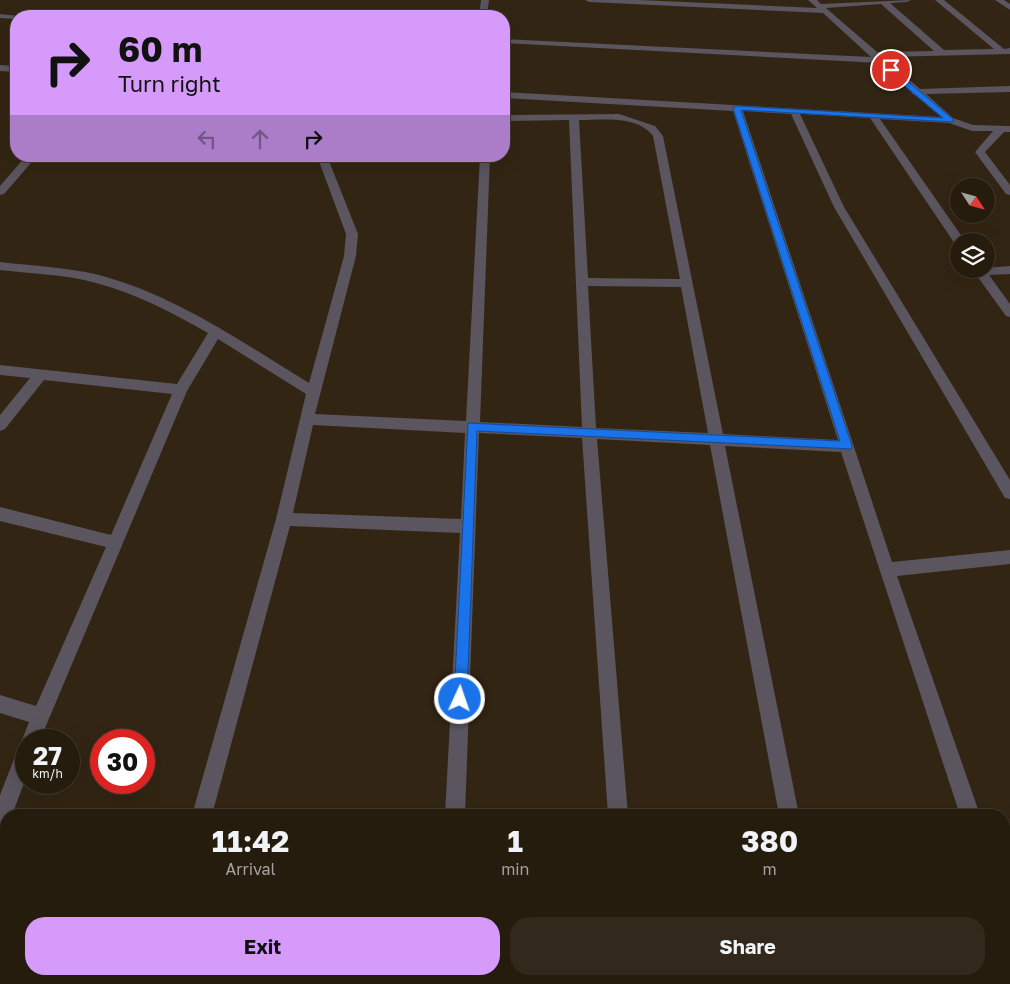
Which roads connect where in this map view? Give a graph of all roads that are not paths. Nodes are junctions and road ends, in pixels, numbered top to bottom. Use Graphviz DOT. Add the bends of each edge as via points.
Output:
graph roads {
  1 [pos="590,0"];
  2 [pos="908,0"];
  3 [pos="940,0"];
  4 [pos="999,0"];
  5 [pos="882,1"];
  6 [pos="818,6"];
  7 [pos="1010,8"];
  8 [pos="510,41"];
  9 [pos="1006,51"];
  10 [pos="942,53"];
  11 [pos="876,57"];
  12 [pos="1010,89"];
  13 [pos="915,92"];
  14 [pos="510,95"];
  15 [pos="737,108"];
  16 [pos="795,113"];
  17 [pos="874,117"];
  18 [pos="510,118"];
  19 [pos="574,118"];
  20 [pos="950,120"];
  21 [pos="1006,129"];
  22 [pos="27,162"];
  23 [pos="324,162"];
  24 [pos="485,162"];
  25 [pos="1004,178"];
  26 [pos="0,192"];
  27 [pos="1010,192"];
  28 [pos="954,233"];
  29 [pos="0,266"];
  30 [pos="995,270"];
  31 [pos="1010,270"];
  32 [pos="985,278"];
  33 [pos="582,282"];
  34 [pos="686,283"];
  35 [pos="1010,313"];
  36 [pos="214,333"];
  37 [pos="0,370"];
  38 [pos="41,374"];
  39 [pos="181,390"];
  40 [pos="313,392"];
  41 [pos="307,419"];
  42 [pos="0,425"];
  43 [pos="472,426"];
  44 [pos="590,433"];
  45 [pos="715,439"];
  46 [pos="847,446"];
  47 [pos="1010,493"];
  48 [pos="0,514"];
  49 [pos="284,519"];
  50 [pos="468,526"];
  51 [pos="116,543"];
  52 [pos="1010,557"];
  53 [pos="887,570"];
  54 [pos="0,704"];
  55 [pos="40,716"];
  56 [pos="35,729"];
  57 [pos="15,782"];
  58 [pos="5,809"];
  59 [pos="204,809"];
  60 [pos="456,809"];
  61 [pos="618,809"];
  62 [pos="788,809"];
  63 [pos="968,809"];
  1 -- 6 [label="street"];
  2 -- 5 [label="street"];
  3 -- 9 [label="street"];
  4 -- 7 [label="street"];
  5 -- 6 [label="street"];
  5 -- 10 [label="street"];
  6 -- 11 [label="street"];
  8 -- 11 [label="street"];
  9 -- 10 [label="street"];
  10 -- 11 [label="street"];
  11 -- 13 [label="street"];
  12 -- 13 [label="street"];
  13 -- 20 [label="street"];
  14 -- 15 [label="street"];
  15 -- 16 [label="street"];
  15 -- 46 [label="street"];
  16 -- 17 [label="street"];
  16 -- 47 [label="street" via="838,207"];
  17 -- 20 [label="street"];
  17 -- 28 [label="street"];
  18 -- 19 [label="street"];
  19 -- 33 [label="street"];
  19 -- 34 [label="street" via="619,117 652,128 658,136"];
  20 -- 21 [label="street" via="972,128"];
  21 -- 25 [label="street" via="980,152"];
  22 -- 26 [label="street"];
  23 -- 40 [label="street" via="352,234 350,256"];
  24 -- 43 [label="street"];
  25 -- 27 [label="street"];
  29 -- 36 [label="street" via="97,279 174,310"];
  30 -- 31 [label="street"];
  32 -- 35 [label="street"];
  33 -- 34 [label="street"];
  33 -- 44 [label="street"];
  34 -- 45 [label="street"];
  36 -- 39 [label="street"];
  36 -- 40 [label="street"];
  37 -- 38 [label="street"];
  38 -- 39 [label="street"];
  38 -- 42 [label="street"];
  39 -- 51 [label="street"];
  40 -- 41 [label="street"];
  41 -- 43 [label="street"];
  41 -- 49 [label="street"];
  43 -- 44 [label="street"];
  43 -- 50 [label="street"];
  44 -- 45 [label="street"];
  44 -- 61 [label="street"];
  45 -- 46 [label="street"];
  45 -- 62 [label="street"];
  46 -- 53 [label="street"];
  48 -- 51 [label="street"];
  49 -- 50 [label="street"];
  49 -- 59 [label="street"];
  50 -- 60 [label="street"];
  51 -- 55 [label="street"];
  52 -- 53 [label="street"];
  53 -- 63 [label="street"];
  54 -- 55 [label="street"];
  55 -- 56 [label="street"];
  57 -- 58 [label="street"];
}
